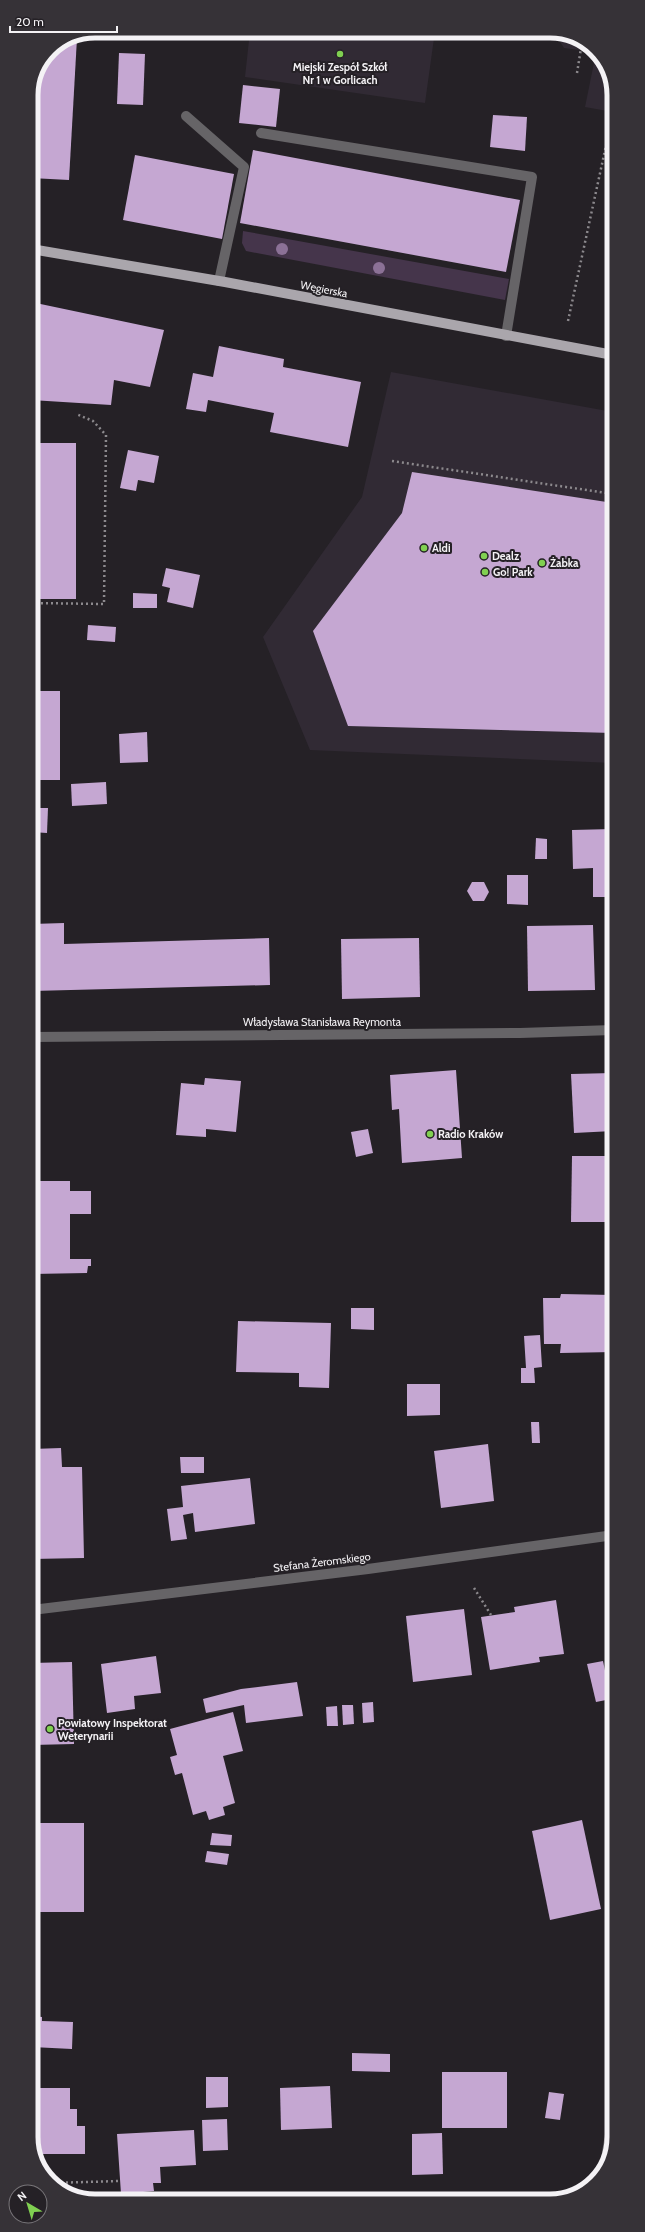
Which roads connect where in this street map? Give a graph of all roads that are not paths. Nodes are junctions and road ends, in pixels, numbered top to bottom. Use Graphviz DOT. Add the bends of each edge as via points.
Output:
graph roads {
  1 [pos="186,116"];
  2 [pos="261,132"];
  3 [pos="38,250"];
  4 [pos="219,281"];
  5 [pos="506,336"];
  6 [pos="607,354"];
  7 [pos="607,1030"];
  8 [pos="38,1037"];
  9 [pos="607,1536"];
  10 [pos="38,1609"];
  1 -- 4 [label="street" via="244,167"];
  2 -- 5 [label="street" via="532,177"];
  3 -- 4 [label="main road, Węgierska"];
  4 -- 5 [label="main road, Węgierska"];
  5 -- 6 [label="main road, Węgierska"];
  7 -- 8 [label="street, Władysława Stanisława Reymonta"];
  9 -- 10 [label="street, Stefana Żeromskiego" via="375,1568"];
}
